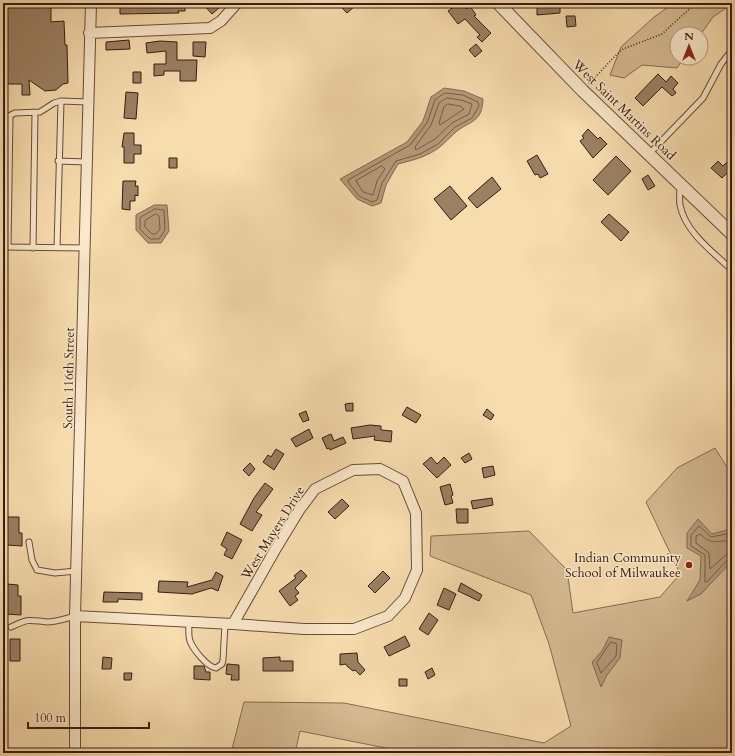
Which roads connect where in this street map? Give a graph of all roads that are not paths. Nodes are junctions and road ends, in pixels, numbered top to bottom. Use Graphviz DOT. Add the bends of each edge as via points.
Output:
graph roads {
  1 [pos="91,3"];
  2 [pos="237,3"];
  3 [pos="498,3"];
  4 [pos="89,33"];
  5 [pos="732,50"];
  6 [pos="61,101"];
  7 [pos="88,102"];
  8 [pos="35,113"];
  9 [pos="10,116"];
  10 [pos="3,119"];
  11 [pos="649,154"];
  12 [pos="58,161"];
  13 [pos="87,162"];
  14 [pos="680,183"];
  15 [pos="732,234"];
  16 [pos="6,247"];
  17 [pos="33,248"];
  18 [pos="56,248"];
  19 [pos="85,248"];
  20 [pos="732,270"];
  21 [pos="30,542"];
  22 [pos="77,571"];
  23 [pos="75,616"];
  24 [pos="188,622"];
  25 [pos="229,624"];
  26 [pos="11,627"];
  27 [pos="75,753"];
  1 -- 4 [label="street, South 116th Street"];
  2 -- 4 [label="street" via="221,21 210,28"];
  3 -- 11 [label="street, West Saint Martins Road" via="583,91"];
  4 -- 7 [label="street, South 116th Street"];
  5 -- 11 [label="lane" via="721,64 703,98"];
  6 -- 7 [label="lane"];
  6 -- 8 [label="lane"];
  6 -- 12 [label="lane"];
  7 -- 13 [label="street, South 116th Street"];
  8 -- 9 [label="lane" via="16,113"];
  8 -- 17 [label="lane"];
  9 -- 10 [label="lane"];
  9 -- 16 [label="lane"];
  11 -- 14 [label="street, West Saint Martins Road"];
  12 -- 13 [label="lane"];
  12 -- 18 [label="lane"];
  13 -- 19 [label="street, South 116th Street"];
  14 -- 15 [label="street, West Saint Martins Road"];
  14 -- 20 [label="lane" via="680,204 684,219 702,242"];
  16 -- 17 [label="lane"];
  17 -- 18 [label="lane"];
  18 -- 19 [label="lane"];
  19 -- 22 [label="street, South 116th Street"];
  21 -- 22 [label="lane" via="32,560 38,570 55,573"];
  22 -- 23 [label="street, South 116th Street"];
  23 -- 24 [label="street, West Mayers Drive"];
  23 -- 26 [label="lane" via="48,622 25,620"];
  23 -- 27 [label="street, South 116th Street"];
  24 -- 25 [label="street, West Mayers Drive"];
  24 -- 25 [label="lane" via="192,645 208,664 216,668 222,664"];
  25 -- 25 [label="street, West Mayers Drive" via="315,489 353,470 380,469 403,481 416,513 417,570 405,598 388,616 354,628"];
}
